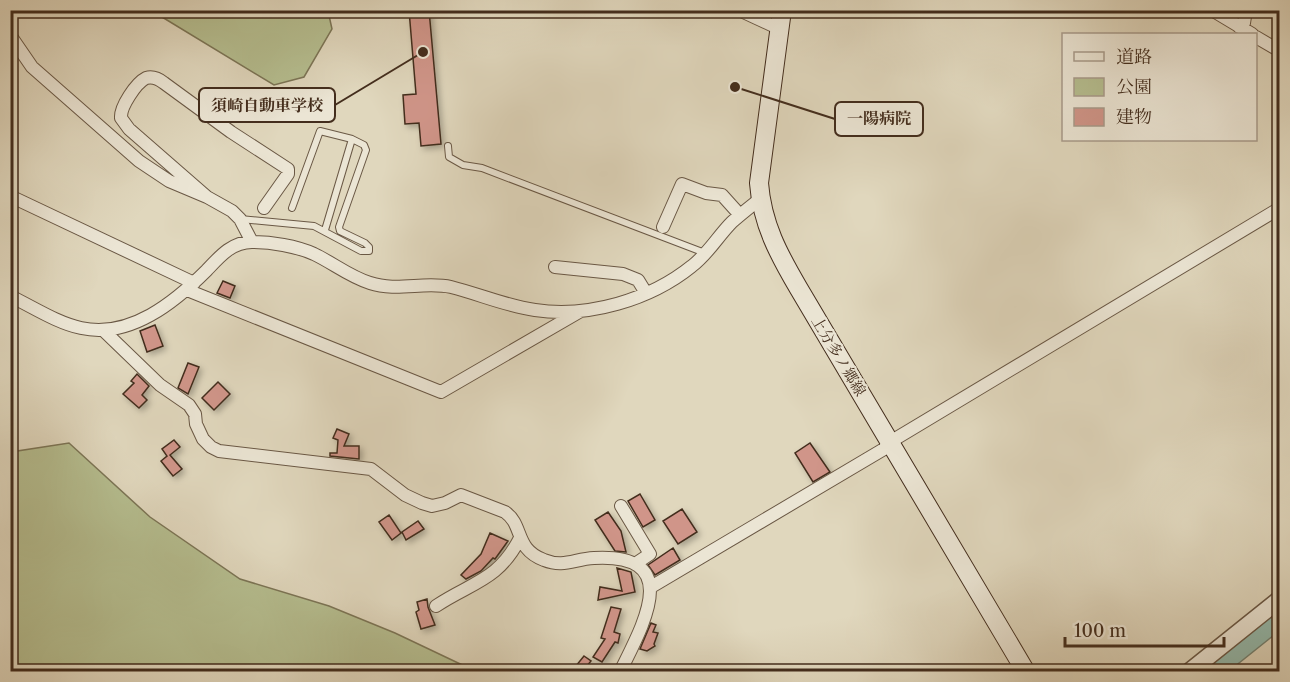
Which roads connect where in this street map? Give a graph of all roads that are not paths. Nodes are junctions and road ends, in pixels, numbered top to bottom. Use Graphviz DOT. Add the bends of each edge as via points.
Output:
graph roads {
  1 [pos="739,10"];
  2 [pos="1212,10"];
  3 [pos="1246,10"];
  4 [pos="781,20"];
  5 [pos="1239,27"];
  6 [pos="1249,33"];
  7 [pos="10,35"];
  8 [pos="1257,38"];
  9 [pos="1280,51"];
  10 [pos="352,139"];
  11 [pos="448,146"];
  12 [pos="10,196"];
  13 [pos="207,197"];
  14 [pos="760,200"];
  15 [pos="264,208"];
  16 [pos="292,208"];
  17 [pos="1280,208"];
  18 [pos="740,215"];
  19 [pos="240,219"];
  20 [pos="663,227"];
  21 [pos="325,230"];
  22 [pos="252,242"];
  23 [pos="705,253"];
  24 [pos="555,267"];
  25 [pos="191,286"];
  26 [pos="646,293"];
  27 [pos="10,296"];
  28 [pos="582,310"];
  29 [pos="103,330"];
  30 [pos="890,442"];
  31 [pos="621,506"];
  32 [pos="520,538"];
  33 [pos="635,564"];
  34 [pos="651,587"];
  35 [pos="1280,599"];
  36 [pos="436,606"];
  37 [pos="620,672"];
  38 [pos="1026,672"];
  39 [pos="1189,672"];
  1 -- 4 [label="street"];
  2 -- 5 [label="street"];
  3 -- 5 [label="street"];
  4 -- 14 [label="main road, 上分多ノ郷線"];
  5 -- 6 [label="street"];
  7 -- 13 [label="street" via="32,67 140,160 170,181"];
  8 -- 9 [label="street"];
  10 -- 16 [label="lane" via="320,131"];
  10 -- 21 [label="lane"];
  10 -- 21 [label="lane" via="366,150 339,227 365,243 369,251 361,251"];
  11 -- 23 [label="lane" via="449,157 463,165 482,168"];
  12 -- 25 [label="street"];
  13 -- 15 [label="street" via="121,118 122,106 146,78 158,79 288,169"];
  13 -- 19 [label="street"];
  14 -- 18 [label="street"];
  14 -- 30 [label="main road, 上分多ノ郷線" via="776,250"];
  17 -- 30 [label="street"];
  18 -- 20 [label="street" via="722,195 682,184"];
  18 -- 23 [label="street"];
  19 -- 21 [label="lane"];
  19 -- 22 [label="street"];
  22 -- 25 [label="street" via="224,252"];
  22 -- 28 [label="street" via="306,251 376,285 442,285 533,310"];
  23 -- 26 [label="street" via="683,273"];
  24 -- 26 [label="street" via="623,274 638,280"];
  25 -- 28 [label="street" via="441,392"];
  25 -- 29 [label="street" via="148,316"];
  26 -- 28 [label="street"];
  27 -- 29 [label="street" via="71,325"];
  29 -- 32 [label="street" via="160,385 189,405 199,432 211,447 232,453 371,469 414,501 432,506 461,495 508,513"];
  30 -- 34 [label="street"];
  30 -- 38 [label="main road, 上分多ノ郷線"];
  31 -- 33 [label="street" via="650,554"];
  32 -- 33 [label="street" via="534,555 555,564 602,557"];
  32 -- 36 [label="street" via="495,572"];
  33 -- 34 [label="street"];
  34 -- 37 [label="street" via="643,624"];
  35 -- 39 [label="street"];
}
